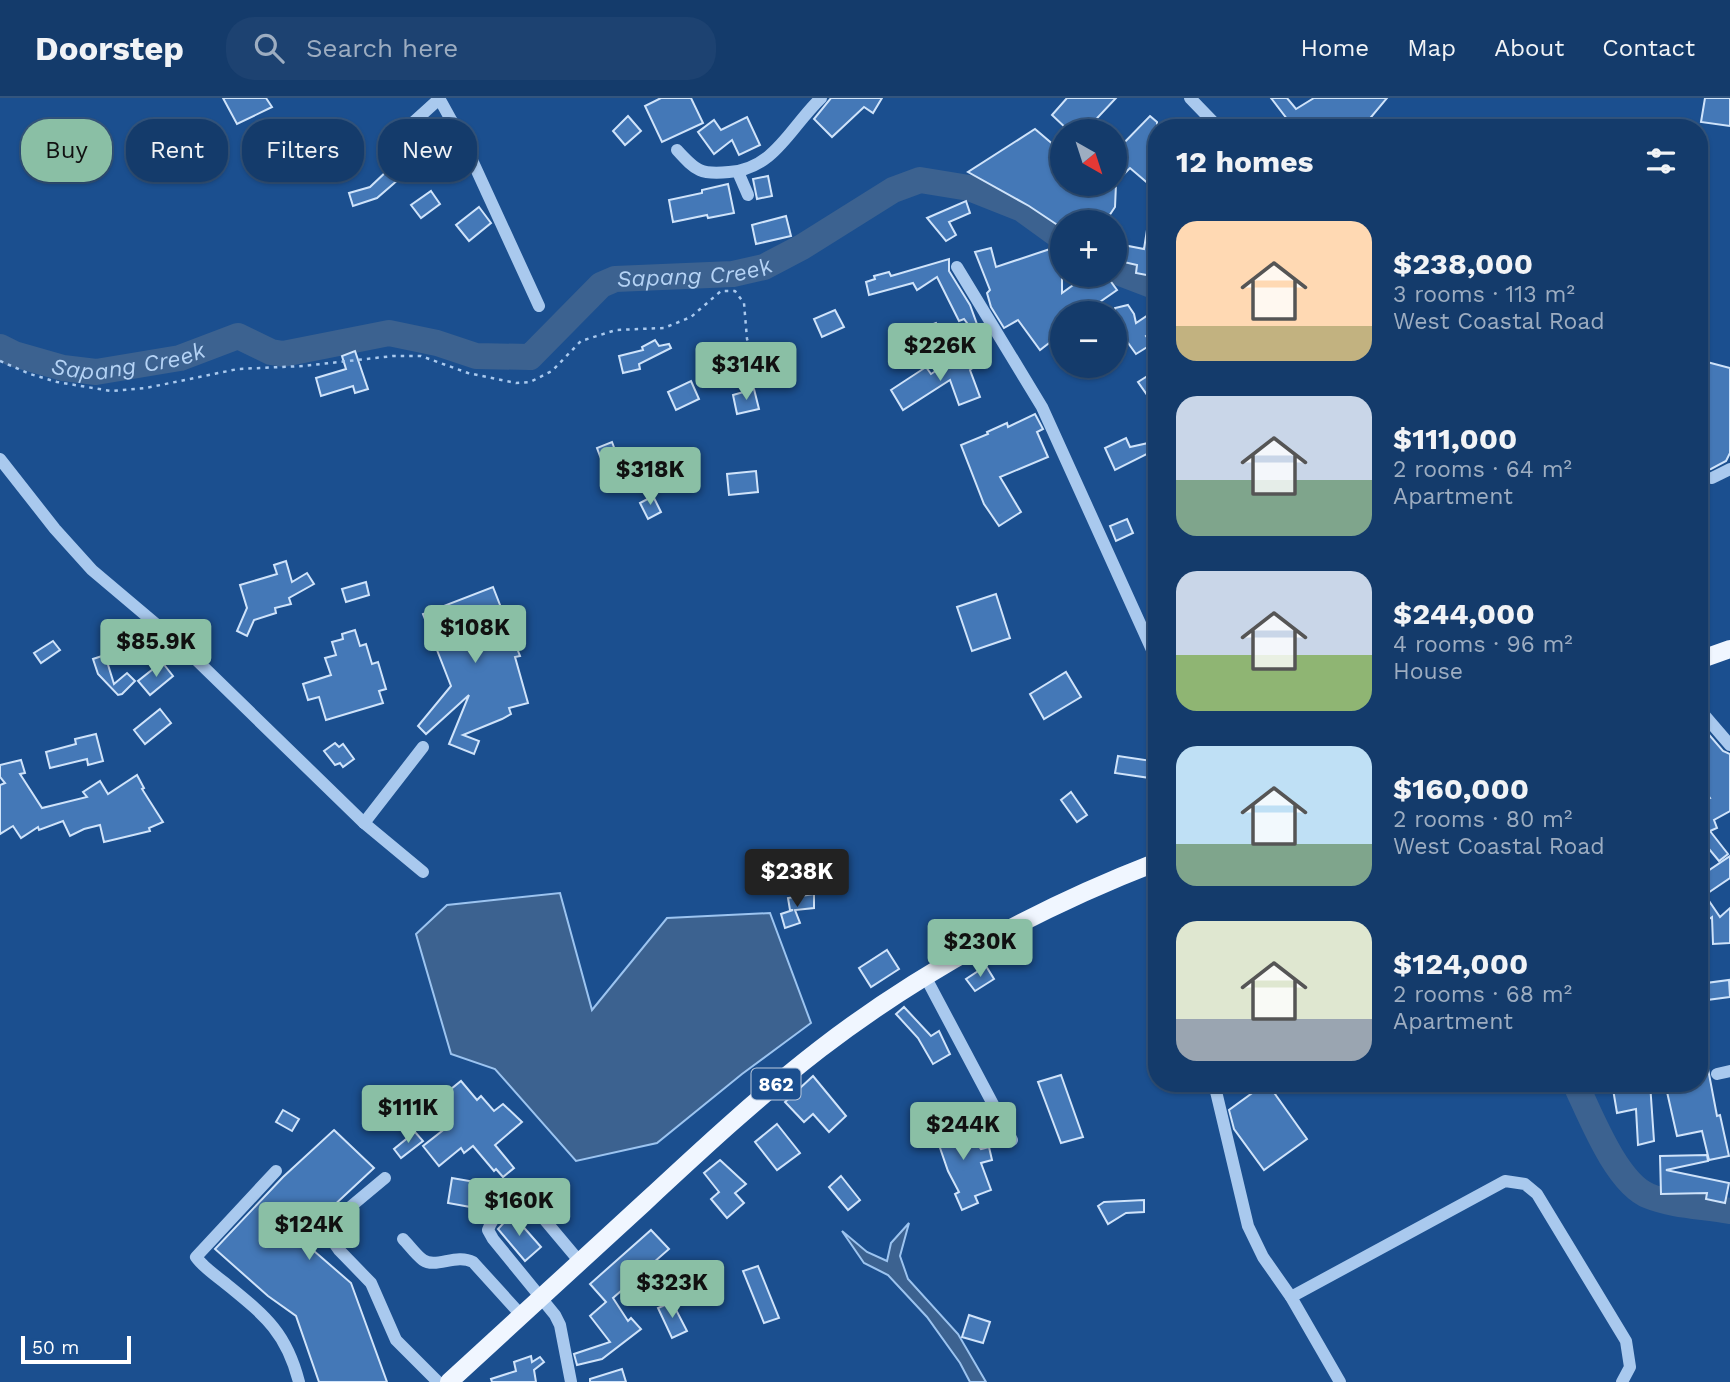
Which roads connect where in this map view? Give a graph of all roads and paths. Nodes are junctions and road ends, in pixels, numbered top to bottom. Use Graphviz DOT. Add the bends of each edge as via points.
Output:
graph roads {
  1 [pos="439,98"];
  2 [pos="821,98"];
  3 [pos="1190,98"];
  4 [pos="417,119"];
  5 [pos="1210,119"];
  6 [pos="677,150"];
  7 [pos="738,172"];
  8 [pos="748,195"];
  9 [pos="957,267"];
  10 [pos="539,306"];
  11 [pos="0,361"];
  12 [pos="763,376"];
  13 [pos="0,459"];
  14 [pos="1730,469"];
  15 [pos="1712,478"];
  16 [pos="1148,641"];
  17 [pos="1730,649"];
  18 [pos="1708,657"];
  19 [pos="1708,720"];
  20 [pos="1730,746"];
  21 [pos="423,747"];
  22 [pos="364,823"];
  23 [pos="1148,865"];
  24 [pos="422,872"];
  25 [pos="926,978"];
  26 [pos="1216,1092"];
  27 [pos="1012,1140"];
  28 [pos="276,1171"];
  29 [pos="384,1178"];
  30 [pos="403,1239"];
  31 [pos="580,1262"];
  32 [pos="1291,1297"];
  33 [pos="541,1298"];
  34 [pos="522,1316"];
  35 [pos="299,1382"];
  36 [pos="438,1382"];
  37 [pos="449,1382"];
  38 [pos="571,1382"];
  39 [pos="1340,1382"];
  40 [pos="1622,1382"];
  1 -- 4 [label="street"];
  1 -- 10 [label="street"];
  2 -- 7 [label="street" via="770,157"];
  3 -- 5 [label="street"];
  6 -- 7 [label="street" via="705,173"];
  7 -- 8 [label="street"];
  9 -- 16 [label="street" via="1042,407"];
  11 -- 12 [label="path" via="57,382 111,391 238,369 393,356 421,356 468,373 530,382 552,372 581,341 617,330 664,328 691,317 721,291 736,291 744,303 747,339"];
  13 -- 22 [label="street" via="92,570 182,646"];
  14 -- 15 [label="street"];
  17 -- 18 [label="main road"];
  19 -- 20 [label="street"];
  21 -- 22 [label="street"];
  22 -- 24 [label="street"];
  23 -- 25 [label="main road, 862" via="994,937"];
  25 -- 27 [label="street"];
  25 -- 31 [label="main road, 862" via="821,1048 751,1104"];
  26 -- 32 [label="street" via="1248,1226"];
  28 -- 35 [label="street" via="196,1257 277,1330 292,1356"];
  29 -- 36 [label="street" via="337,1218 332,1240 371,1283 396,1340"];
  30 -- 34 [label="street" via="430,1263 464,1257 473,1262"];
  31 -- 33 [label="main road, 862"];
  31 -- 33 [label="street" via="525,1200 514,1202 491,1221 488,1230 493,1239"];
  32 -- 39 [label="street"];
  32 -- 40 [label="street" via="1505,1181 1525,1184 1537,1194 1626,1340 1630,1367"];
  33 -- 34 [label="main road, 862"];
  33 -- 38 [label="street" via="560,1325"];
  34 -- 37 [label="main road, 862"];
}
